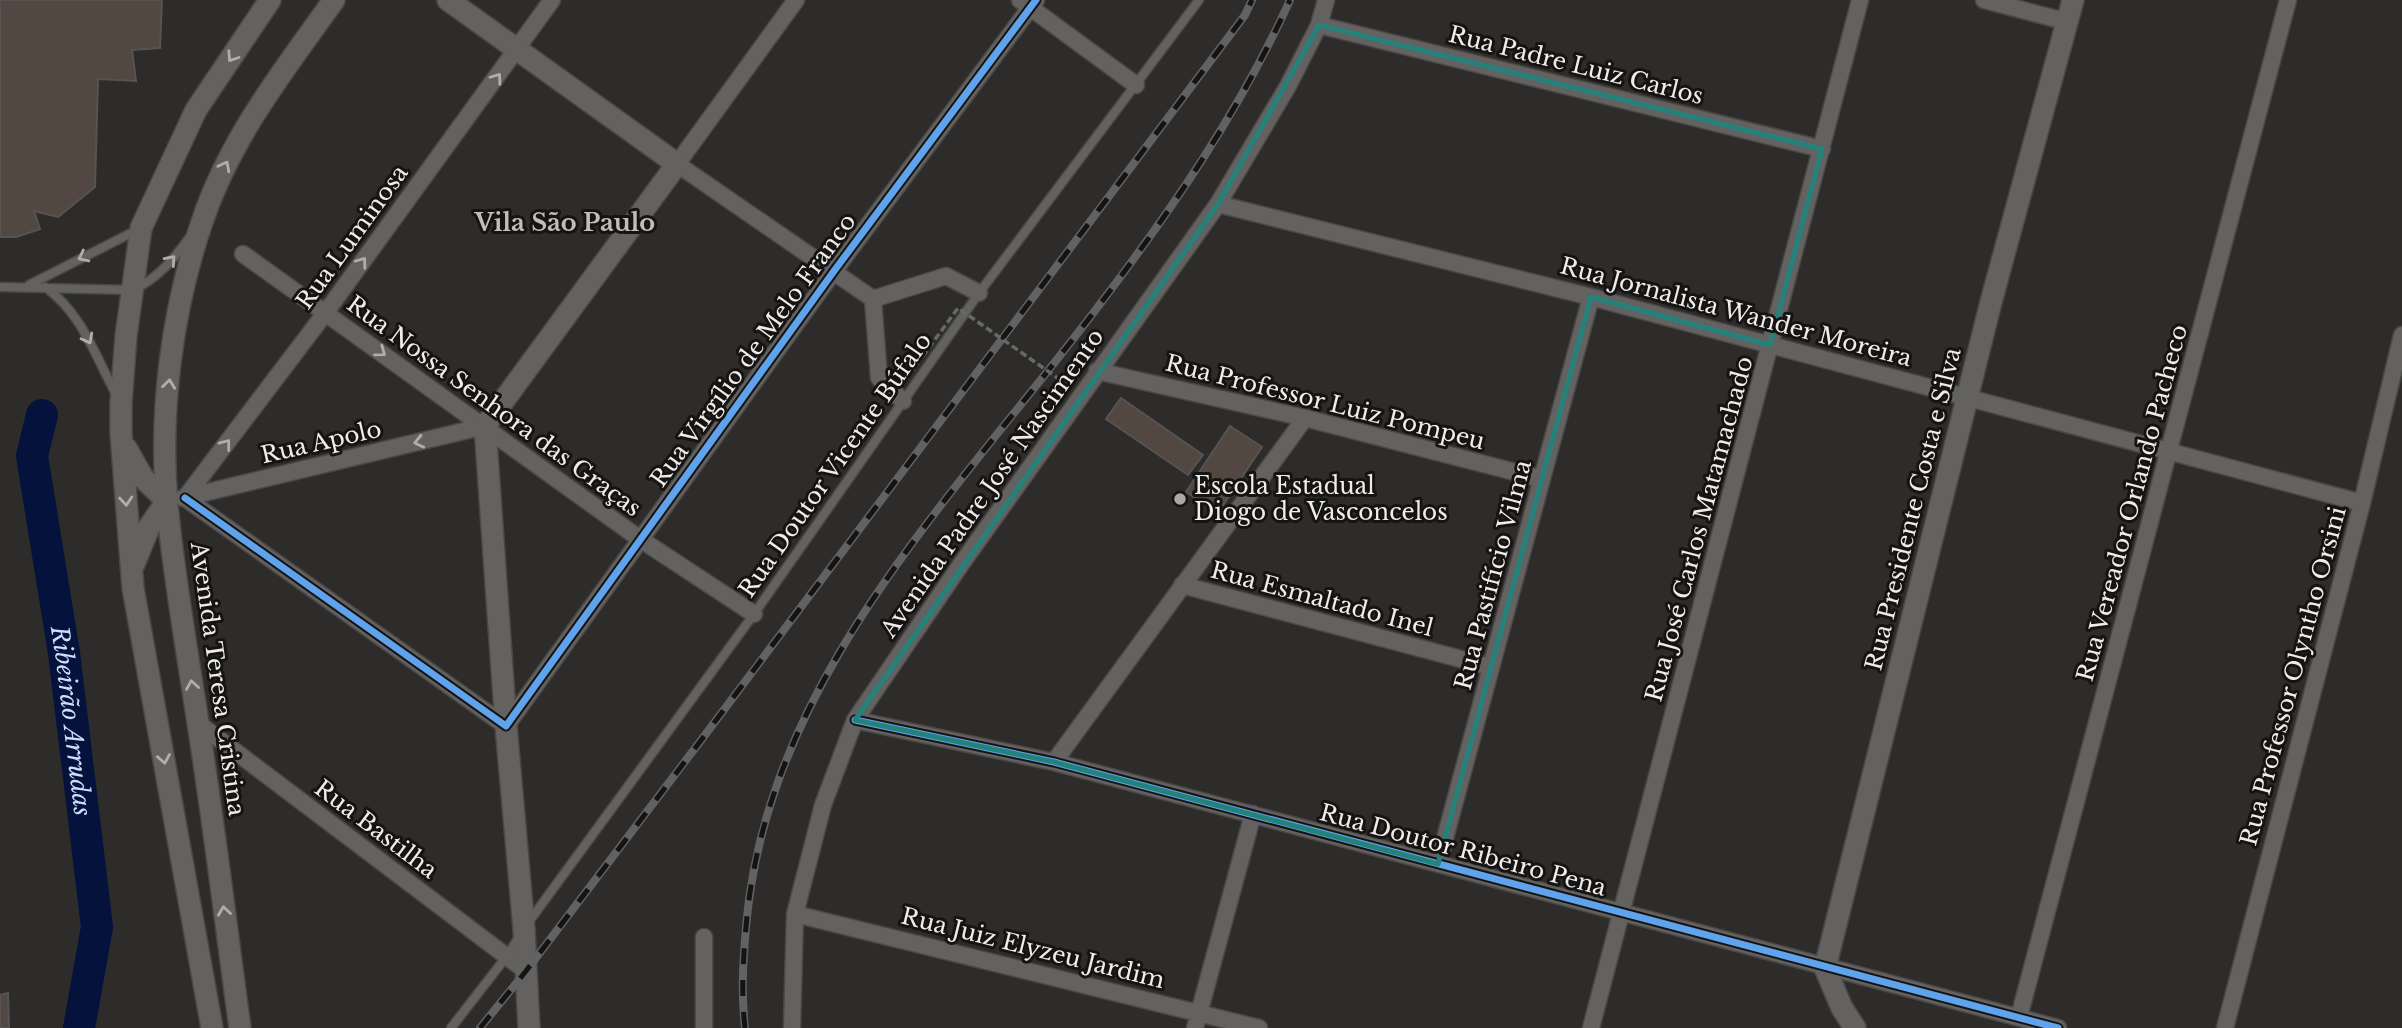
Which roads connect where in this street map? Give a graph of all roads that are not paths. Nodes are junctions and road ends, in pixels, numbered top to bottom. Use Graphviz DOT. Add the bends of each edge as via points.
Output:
graph roads {
  1 [pos="270,0"];
  2 [pos="334,0"];
  3 [pos="448,0"];
  4 [pos="552,0"];
  5 [pos="796,0"];
  6 [pos="1199,0"];
  7 [pos="1326,0"];
  8 [pos="1860,0"];
  9 [pos="1984,0"];
  10 [pos="2073,0"];
  11 [pos="2288,0"];
  12 [pos="1029,3"];
  13 [pos="2068,22"];
  14 [pos="1319,25"];
  15 [pos="517,50"];
  16 [pos="1136,85"];
  17 [pos="1822,149"];
  18 [pos="677,164"];
  19 [pos="1219,204"];
  20 [pos="202,222"];
  21 [pos="141,228"];
  22 [pos="243,254"];
  23 [pos="834,271"];
  24 [pos="0,287"];
  25 [pos="25,287"];
  26 [pos="45,288"];
  27 [pos="133,290"];
  28 [pos="979,293"];
  29 [pos="1591,297"];
  30 [pos="873,299"];
  31 [pos="326,312"];
  32 [pos="2402,335"];
  33 [pos="1770,345"];
  34 [pos="1097,371"];
  35 [pos="1968,397"];
  36 [pos="903,401"];
  37 [pos="121,403"];
  38 [pos="1305,418"];
  39 [pos="485,426"];
  40 [pos="121,433"];
  41 [pos="2170,450"];
  42 [pos="1542,479"];
  43 [pos="176,500"];
  44 [pos="2362,503"];
  45 [pos="640,539"];
  46 [pos="132,571"];
  47 [pos="1182,585"];
  48 [pos="754,614"];
  49 [pos="1491,667"];
  50 [pos="855,720"];
  51 [pos="199,724"];
  52 [pos="506,726"];
  53 [pos="1054,762"];
  54 [pos="1253,814"];
  55 [pos="1438,864"];
  56 [pos="1622,912"];
  57 [pos="795,914"];
  58 [pos="524,929"];
  59 [pos="704,937"];
  60 [pos="507,956"];
  61 [pos="1825,968"];
  62 [pos="526,971"];
  63 [pos="2019,1017"];
  64 [pos="1197,1020"];
  65 [pos="212,1028"];
  66 [pos="240,1028"];
  67 [pos="451,1028"];
  68 [pos="529,1028"];
  69 [pos="704,1028"];
  70 [pos="792,1028"];
  71 [pos="1259,1028"];
  72 [pos="1591,1028"];
  73 [pos="1855,1028"];
  74 [pos="2059,1028"];
  75 [pos="2225,1028"];
  1 -- 21 [label="main road, one-way" via="196,110"];
  20 -- 2 [label="main road, Avenida Teresa Cristina, one-way" via="253,113"];
  3 -- 15 [label="main road"];
  4 -- 15 [label="street, Rua Luminosa"];
  5 -- 18 [label="street"];
  6 -- 16 [label="lane, Rua Doutor Vicente Búfalo"];
  7 -- 14 [label="street, Avenida Padre José Nascimento"];
  8 -- 17 [label="street, Rua José Carlos Matamachado"];
  9 -- 13 [label="street"];
  10 -- 13 [label="main road, Rua Presidente Costa e Silva"];
  11 -- 41 [label="street, Rua Vereador Orlando Pacheco"];
  12 -- 16 [label="street"];
  12 -- 23 [label="street, Rua Virgílio de Melo Franco"];
  13 -- 35 [label="main road, Rua Presidente Costa e Silva"];
  14 -- 17 [label="street, Rua Padre Luiz Carlos"];
  14 -- 19 [label="street, Avenida Padre José Nascimento"];
  15 -- 18 [label="main road"];
  31 -- 15 [label="street, Rua Luminosa, one-way"];
  16 -- 28 [label="lane, Rua Doutor Vicente Búfalo"];
  17 -- 33 [label="street, Rua José Carlos Matamachado"];
  18 -- 23 [label="street"];
  18 -- 39 [label="main road"];
  19 -- 29 [label="street, Rua Jornalista Wander Moreira"];
  19 -- 34 [label="street, Avenida Padre José Nascimento"];
  27 -- 20 [label="lane, one-way" via="169,265"];
  43 -- 20 [label="main road, Avenida Teresa Cristina, one-way" via="166,408 183,293"];
  21 -- 25 [label="lane, one-way"];
  21 -- 27 [label="main road"];
  22 -- 31 [label="street, Rua Nossa Senhora das Graças"];
  23 -- 30 [label="street"];
  23 -- 45 [label="street, Rua Virgílio de Melo Franco"];
  24 -- 25 [label="lane"];
  25 -- 26 [label="lane"];
  26 -- 27 [label="lane"];
  26 -- 37 [label="lane, one-way" via="61,298 87,334"];
  27 -- 37 [label="main road"];
  28 -- 30 [label="street" via="946,276"];
  28 -- 36 [label="lane, Rua Doutor Vicente Búfalo"];
  29 -- 33 [label="street, Rua Jornalista Wander Moreira"];
  29 -- 42 [label="street, Rua Pastifício Vilma"];
  30 -- 36 [label="street" via="879,378"];
  31 -- 39 [label="street, Rua Nossa Senhora das Graças, one-way"];
  43 -- 31 [label="street, Rua Luminosa, one-way"];
  32 -- 44 [label="street, Rua Professor Olyntho Orsini"];
  33 -- 35 [label="street, Rua Jornalista Wander Moreira"];
  33 -- 56 [label="street, Rua José Carlos Matamachado"];
  34 -- 38 [label="street, Rua Professor Luiz Pompeu"];
  34 -- 50 [label="street, Avenida Padre José Nascimento"];
  35 -- 41 [label="street, Rua Jornalista Wander Moreira"];
  35 -- 61 [label="main road, Rua Presidente Costa e Silva"];
  36 -- 48 [label="lane, Rua Doutor Vicente Búfalo"];
  37 -- 40 [label="main road"];
  38 -- 42 [label="street, Rua Professor Luiz Pompeu"];
  38 -- 47 [label="street"];
  39 -- 43 [label="street, Rua Apolo, one-way"];
  39 -- 45 [label="street, Rua Nossa Senhora das Graças"];
  39 -- 52 [label="main road"];
  40 -- 43 [label="main road" via="138,471 154,490"];
  40 -- 46 [label="main road, one-way"];
  41 -- 44 [label="street, Rua Jornalista Wander Moreira"];
  41 -- 63 [label="street, Rua Vereador Orlando Pacheco"];
  42 -- 49 [label="street, Rua Pastifício Vilma"];
  43 -- 46 [label="main road" via="149,527"];
  51 -- 43 [label="main road, Avenida Teresa Cristina, one-way" via="177,592"];
  43 -- 52 [label="street"];
  44 -- 75 [label="street, Rua Professor Olyntho Orsini"];
  45 -- 48 [label="street, Rua Nossa Senhora das Graças"];
  45 -- 52 [label="street, Rua Virgílio de Melo Franco"];
  46 -- 65 [label="main road, one-way"];
  47 -- 49 [label="street, Rua Esmaltado Inel"];
  47 -- 53 [label="street"];
  48 -- 58 [label="lane, Rua Doutor Vicente Búfalo"];
  49 -- 55 [label="street, Rua Pastifício Vilma"];
  50 -- 53 [label="street, Rua Doutor Ribeiro Pena"];
  50 -- 57 [label="street, Avenida Padre José Nascimento" via="823,805"];
  51 -- 60 [label="street, Rua Bastilha"];
  66 -- 51 [label="main road, Avenida Teresa Cristina, one-way"];
  52 -- 58 [label="main road"];
  53 -- 54 [label="street, Rua Doutor Ribeiro Pena"];
  54 -- 55 [label="street, Rua Doutor Ribeiro Pena"];
  54 -- 64 [label="street"];
  55 -- 56 [label="street, Rua Doutor Ribeiro Pena"];
  56 -- 61 [label="street, Rua Doutor Ribeiro Pena"];
  56 -- 72 [label="street, Rua José Carlos Matamachado"];
  57 -- 64 [label="street, Rua Juiz Elyzeu Jardim"];
  57 -- 70 [label="street, Avenida Padre José Nascimento"];
  58 -- 60 [label="lane, Rua Doutor Vicente Búfalo"];
  58 -- 62 [label="main road"];
  59 -- 69 [label="street"];
  60 -- 62 [label="street, Rua Bastilha"];
  60 -- 67 [label="lane, Rua Doutor Vicente Búfalo"];
  61 -- 63 [label="street, Rua Doutor Ribeiro Pena"];
  61 -- 73 [label="main road"];
  62 -- 68 [label="main road"];
  63 -- 74 [label="street, Rua Doutor Ribeiro Pena"];
  64 -- 71 [label="street, Rua Juiz Elyzeu Jardim"];
}
